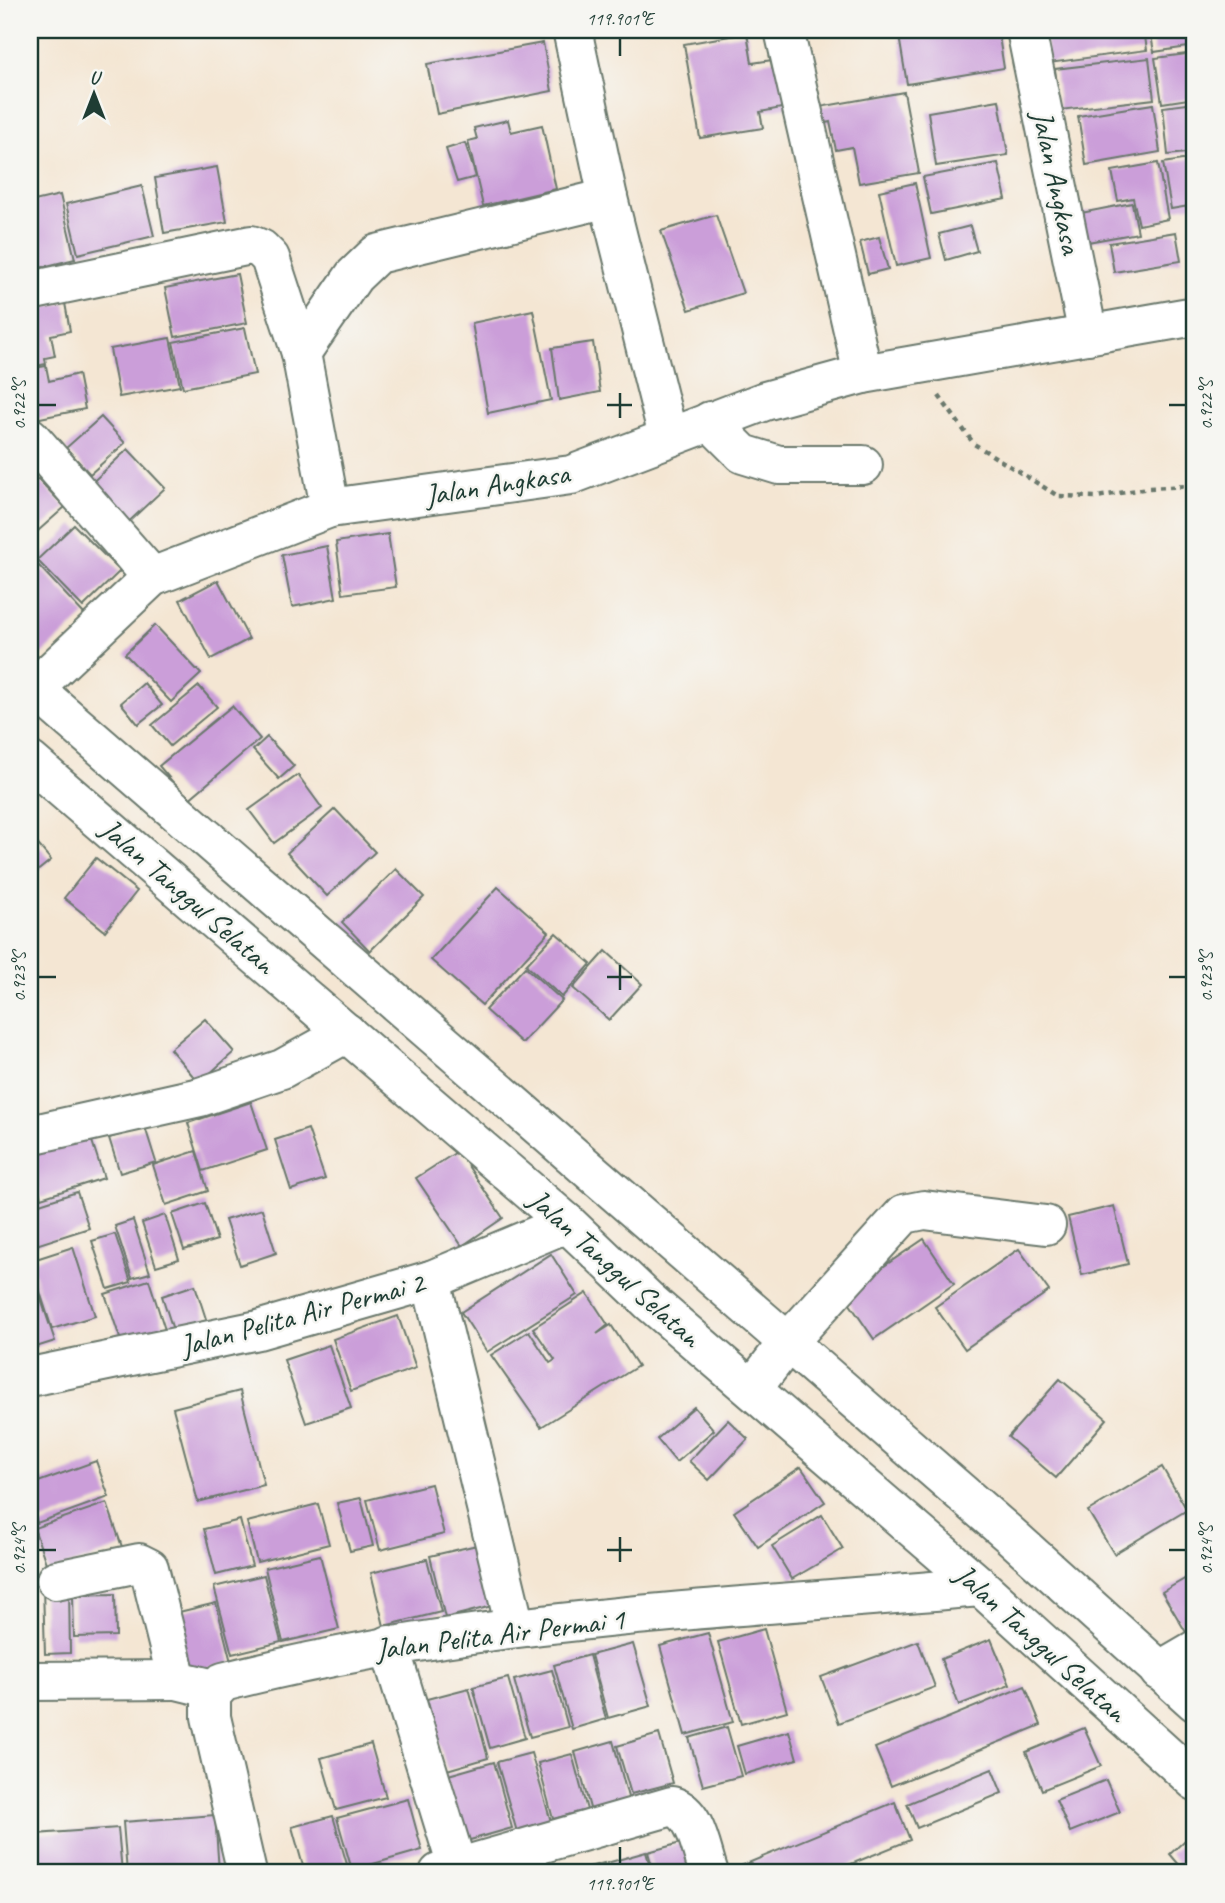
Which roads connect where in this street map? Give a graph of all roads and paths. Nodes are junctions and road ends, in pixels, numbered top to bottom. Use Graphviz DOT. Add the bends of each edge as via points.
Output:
graph roads {
  1 [pos="575,30"];
  2 [pos="784,30"];
  3 [pos="1026,30"];
  4 [pos="608,198"];
  5 [pos="30,290"];
  6 [pos="1195,316"];
  7 [pos="1088,335"];
  8 [pos="301,353"];
  9 [pos="916,365"];
  10 [pos="863,374"];
  11 [pos="710,421"];
  12 [pos="668,436"];
  13 [pos="30,437"];
  14 [pos="863,465"];
  15 [pos="1195,489"];
  16 [pos="330,508"];
  17 [pos="152,577"];
  18 [pos="31,688"];
  19 [pos="30,761"];
  20 [pos="412,1017"];
  21 [pos="359,1044"];
  22 [pos="30,1135"];
  23 [pos="567,1223"];
  24 [pos="1046,1225"];
  25 [pos="431,1280"];
  26 [pos="788,1342"];
  27 [pos="30,1377"];
  28 [pos="752,1389"];
  29 [pos="57,1580"];
  30 [pos="981,1587"];
  31 [pos="515,1627"];
  32 [pos="389,1645"];
  33 [pos="1195,1650"];
  34 [pos="1159,1671"];
  35 [pos="177,1680"];
  36 [pos="30,1681"];
  37 [pos="214,1689"];
  38 [pos="1195,1702"];
  39 [pos="1195,1782"];
  40 [pos="452,1872"];
  41 [pos="247,1873"];
  42 [pos="709,1873"];
  1 -- 4 [label="street"];
  2 -- 10 [label="street"];
  3 -- 7 [label="street, Jalan Angkasa"];
  4 -- 8 [label="street" via="377,254 354,276"];
  4 -- 12 [label="street"];
  5 -- 8 [label="street" via="251,245 270,258"];
  6 -- 7 [label="street, Jalan Angkasa"];
  7 -- 9 [label="street, Jalan Angkasa"];
  8 -- 16 [label="street"];
  9 -- 10 [label="street, Jalan Angkasa"];
  9 -- 15 [label="path" via="974,444 1059,496"];
  10 -- 11 [label="street, Jalan Angkasa"];
  11 -- 12 [label="street, Jalan Angkasa"];
  11 -- 14 [label="street" via="744,454 779,465"];
  12 -- 16 [label="street, Jalan Angkasa" via="571,475"];
  13 -- 17 [label="street"];
  16 -- 17 [label="street, Jalan Angkasa"];
  17 -- 18 [label="street, Jalan Angkasa"];
  18 -- 20 [label="street, Jalan Tanggul Selatan"];
  19 -- 21 [label="street, Jalan Tanggul Selatan"];
  20 -- 21 [label="street"];
  20 -- 26 [label="street, Jalan Tanggul Selatan"];
  21 -- 22 [label="street" via="200,1097"];
  21 -- 23 [label="street, Jalan Tanggul Selatan"];
  23 -- 25 [label="street, Jalan Pelita Air Permai 2"];
  23 -- 28 [label="street, Jalan Tanggul Selatan"];
  24 -- 26 [label="street" via="924,1210 904,1214"];
  25 -- 27 [label="street, Jalan Pelita Air Permai 2" via="258,1331"];
  25 -- 31 [label="street"];
  26 -- 28 [label="street"];
  26 -- 34 [label="street, Jalan Tanggul Selatan"];
  28 -- 30 [label="street, Jalan Tanggul Selatan"];
  29 -- 35 [label="street" via="139,1563 149,1569"];
  30 -- 31 [label="street, Jalan Pelita Air Permai 1"];
  30 -- 39 [label="street, Jalan Tanggul Selatan"];
  31 -- 32 [label="street, Jalan Pelita Air Permai 1"];
  32 -- 37 [label="street, Jalan Pelita Air Permai 1" via="263,1671"];
  32 -- 40 [label="street"];
  33 -- 34 [label="street"];
  34 -- 38 [label="street, Jalan Tanggul Selatan"];
  35 -- 36 [label="street"];
  35 -- 37 [label="street"];
  37 -- 41 [label="street" via="211,1717"];
  40 -- 42 [label="street" via="672,1806 692,1822"];
}
